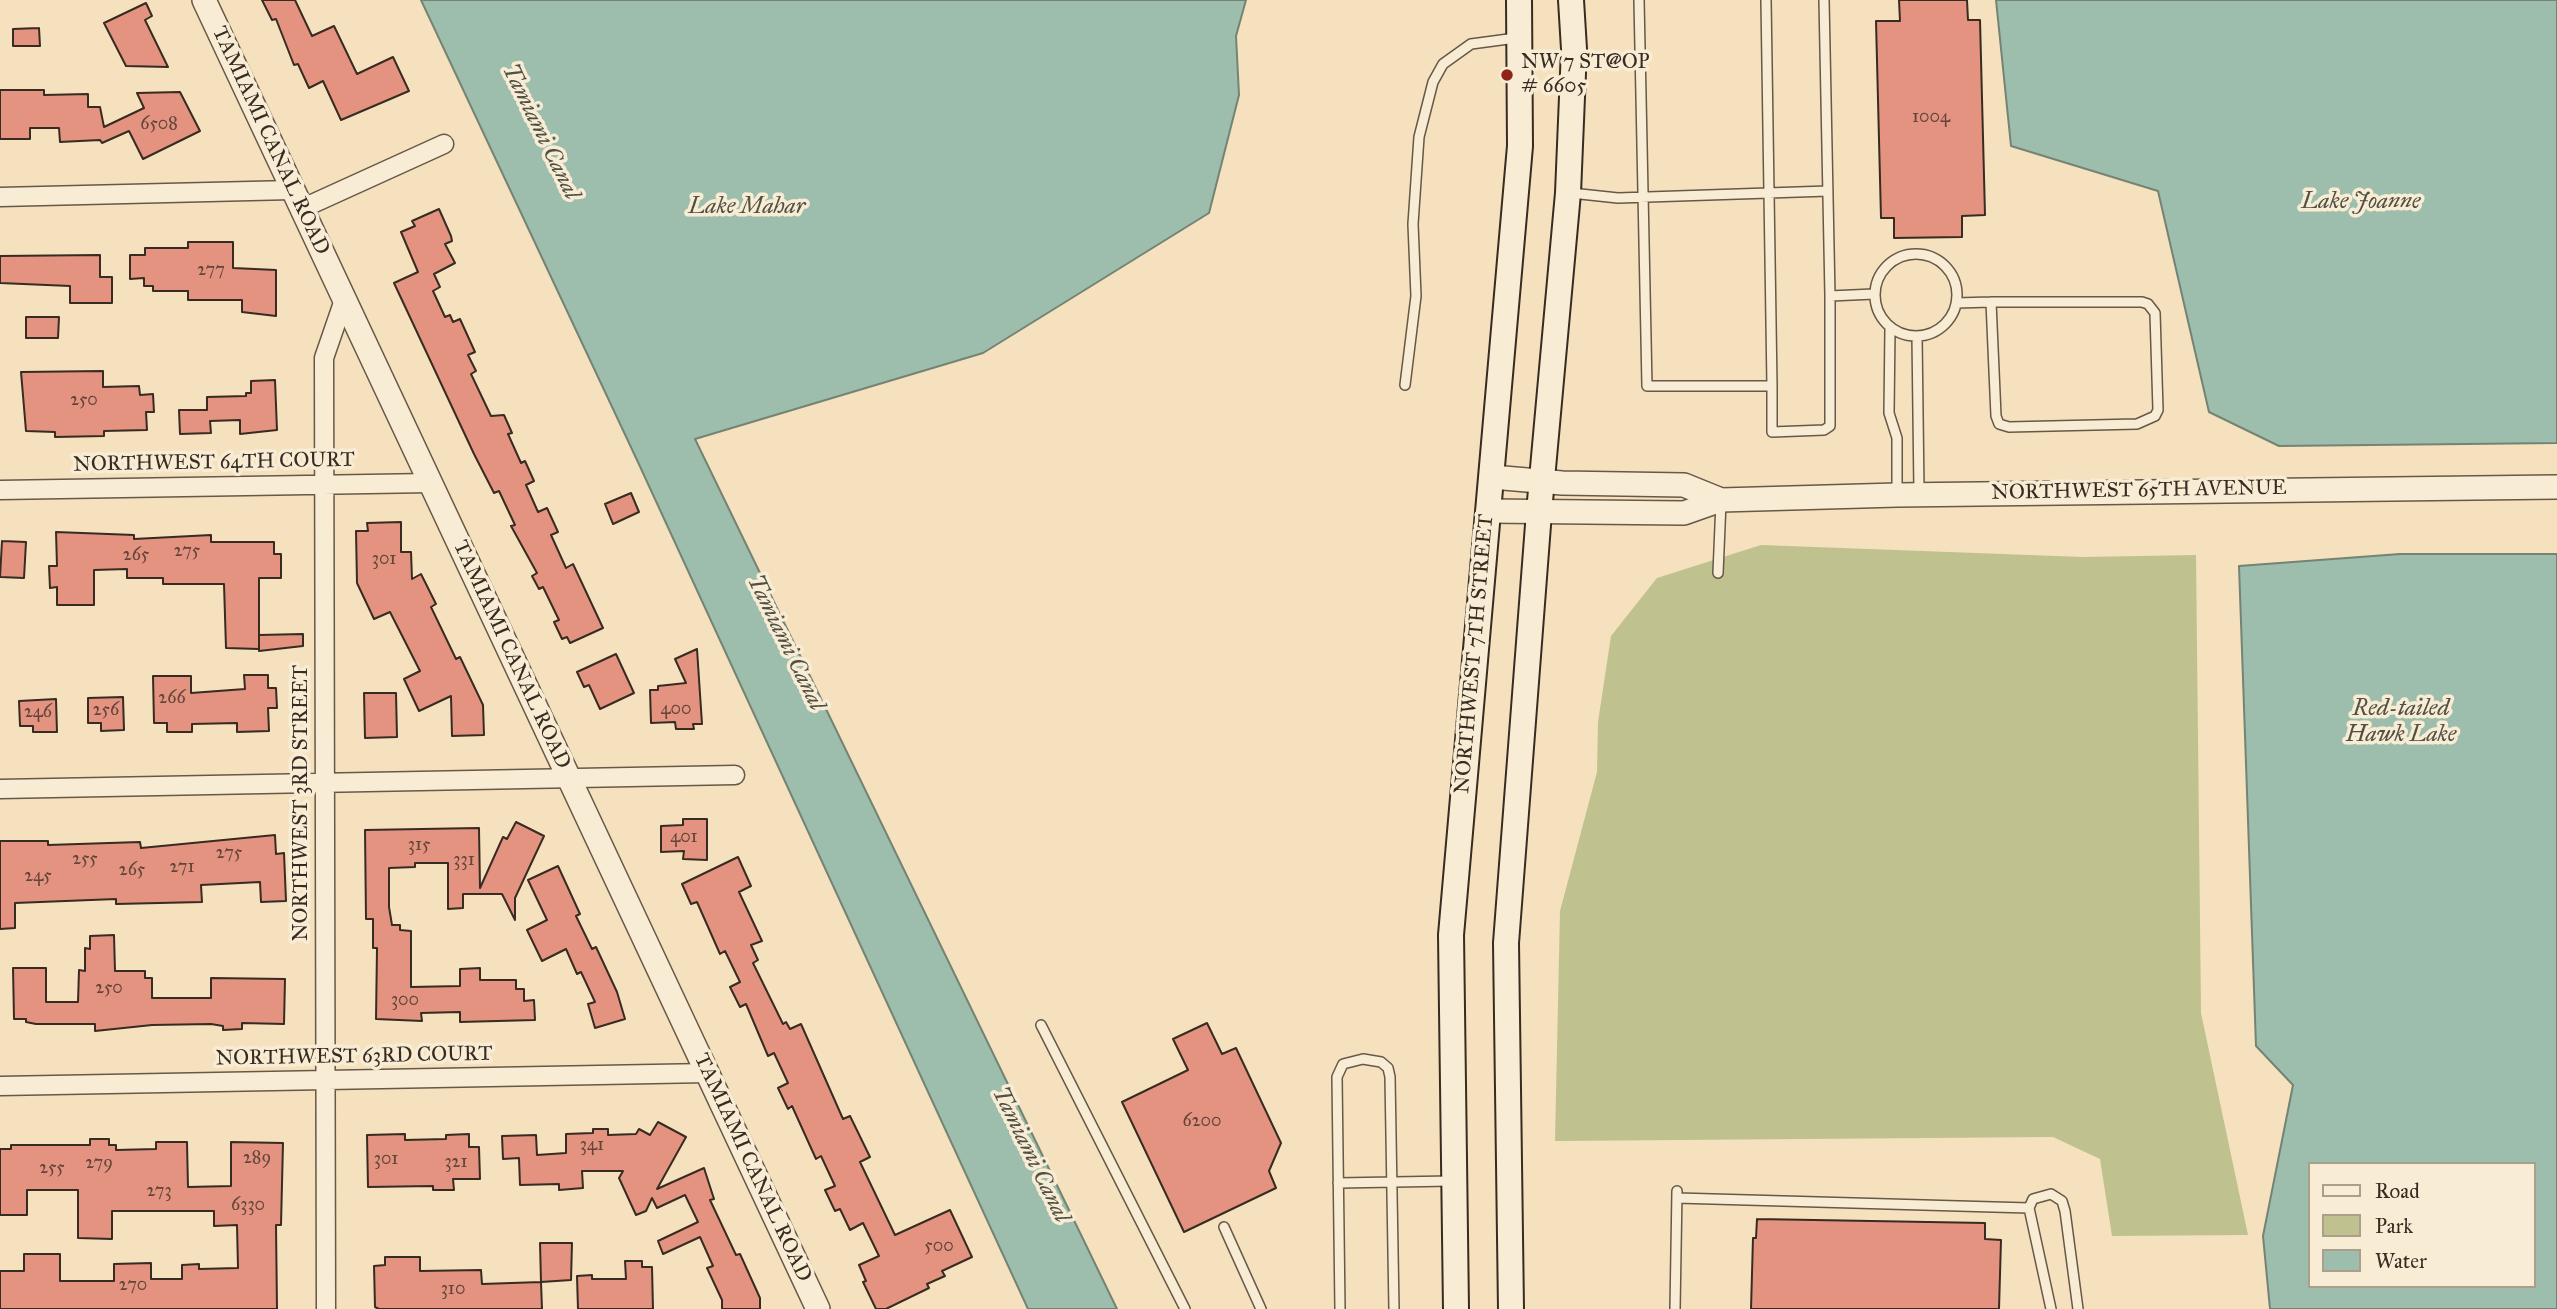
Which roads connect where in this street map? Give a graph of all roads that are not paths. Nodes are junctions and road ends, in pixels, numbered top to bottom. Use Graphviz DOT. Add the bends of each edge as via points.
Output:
graph roads {
  1 [pos="204,0"];
  2 [pos="1519,0"];
  3 [pos="1571,0"];
  4 [pos="1639,0"];
  5 [pos="1766,0"];
  6 [pos="1824,0"];
  7 [pos="1521,37"];
  8 [pos="444,144"];
  9 [pos="1828,191"];
  10 [pos="1771,192"];
  11 [pos="1568,193"];
  12 [pos="0,197"];
  13 [pos="1645,197"];
  14 [pos="297,200"];
  15 [pos="1874,294"];
  16 [pos="1830,296"];
  17 [pos="344,300"];
  18 [pos="1991,302"];
  19 [pos="1956,303"];
  20 [pos="1890,328"];
  21 [pos="1917,337"];
  22 [pos="1405,385"];
  23 [pos="1772,386"];
  24 [pos="1492,477"];
  25 [pos="1542,481"];
  26 [pos="430,482"];
  27 [pos="324,484"];
  28 [pos="2557,487"];
  29 [pos="0,490"];
  30 [pos="1908,494"];
  31 [pos="1721,500"];
  32 [pos="1488,511"];
  33 [pos="1539,512"];
  34 [pos="1718,573"];
  35 [pos="735,775"];
  36 [pos="570,779"];
  37 [pos="325,783"];
  38 [pos="0,789"];
  39 [pos="1041,1026"];
  40 [pos="708,1073"];
  41 [pos="324,1081"];
  42 [pos="0,1086"];
  43 [pos="1453,1181"];
  44 [pos="1391,1182"];
  45 [pos="1338,1183"];
  46 [pos="2029,1208"];
  47 [pos="1224,1227"];
  48 [pos="326,1309"];
  49 [pos="818,1309"];
  50 [pos="1185,1309"];
  51 [pos="1261,1309"];
  52 [pos="1340,1309"];
  53 [pos="1394,1309"];
  54 [pos="1457,1309"];
  55 [pos="1511,1309"];
  56 [pos="1675,1309"];
  57 [pos="2051,1309"];
  58 [pos="2078,1309"];
  1 -- 14 [label="street, TAMIAMI CANAL ROAD"];
  2 -- 7 [label="main road, NORTHWEST 7TH STREET"];
  3 -- 11 [label="main road" via="1574,49"];
  4 -- 13 [label="lane"];
  5 -- 10 [label="lane"];
  6 -- 9 [label="lane"];
  7 -- 22 [label="lane" via="1471,44 1443,64 1433,82 1419,137 1413,225 1416,296"];
  7 -- 24 [label="main road, NORTHWEST 7TH STREET" via="1520,146"];
  8 -- 14 [label="street"];
  9 -- 10 [label="lane"];
  9 -- 16 [label="lane"];
  10 -- 13 [label="lane"];
  10 -- 23 [label="lane"];
  11 -- 13 [label="lane"];
  11 -- 25 [label="main road"];
  12 -- 14 [label="street"];
  13 -- 23 [label="lane" via="1647,386"];
  14 -- 17 [label="street, TAMIAMI CANAL ROAD"];
  15 -- 16 [label="lane"];
  15 -- 19 [label="lane" via="1882,270 1891,262 1902,256 1926,255 1954,278"];
  15 -- 20 [label="lane" via="1878,313"];
  16 -- 23 [label="lane" via="1828,428 1772,432"];
  17 -- 26 [label="street, TAMIAMI CANAL ROAD"];
  17 -- 27 [label="street, NORTHWEST 3RD STREET" via="324,358"];
  18 -- 18 [label="lane" via="2142,302 2153,307 2155,416 2137,424 1999,424"];
  18 -- 19 [label="lane"];
  19 -- 21 [label="lane" via="1938,330"];
  20 -- 21 [label="lane"];
  20 -- 30 [label="lane" via="1889,413"];
  21 -- 30 [label="lane"];
  24 -- 25 [label="street, NORTHWEST 65TH AVENUE"];
  24 -- 32 [label="main road, NORTHWEST 7TH STREET"];
  25 -- 31 [label="street, NORTHWEST 65TH AVENUE" via="1684,485"];
  25 -- 33 [label="main road"];
  26 -- 27 [label="street, NORTHWEST 64TH COURT"];
  26 -- 36 [label="street, TAMIAMI CANAL ROAD"];
  27 -- 29 [label="street, NORTHWEST 64TH COURT"];
  27 -- 37 [label="street, NORTHWEST 3RD STREET"];
  28 -- 30 [label="street, NORTHWEST 65TH AVENUE"];
  30 -- 31 [label="street, NORTHWEST 65TH AVENUE"];
  31 -- 33 [label="street, NORTHWEST 65TH AVENUE" via="1684,513"];
  31 -- 34 [label="lane"];
  32 -- 33 [label="street, NORTHWEST 65TH AVENUE"];
  32 -- 43 [label="main road, NORTHWEST 7TH STREET" via="1451,935"];
  33 -- 55 [label="main road" via="1506,943"];
  35 -- 36 [label="street"];
  36 -- 37 [label="street"];
  36 -- 40 [label="street, TAMIAMI CANAL ROAD"];
  37 -- 38 [label="street"];
  37 -- 41 [label="street, NORTHWEST 3RD STREET"];
  39 -- 50 [label="lane"];
  40 -- 41 [label="street, NORTHWEST 63RD COURT"];
  40 -- 49 [label="street, TAMIAMI CANAL ROAD"];
  41 -- 42 [label="street, NORTHWEST 63RD COURT"];
  41 -- 48 [label="street, NORTHWEST 3RD STREET"];
  43 -- 44 [label="lane"];
  43 -- 54 [label="main road, NORTHWEST 7TH STREET"];
  44 -- 45 [label="lane"];
  44 -- 45 [label="lane" via="1388,1068 1363,1059 1343,1064 1337,1077"];
  44 -- 53 [label="lane"];
  45 -- 52 [label="lane"];
  46 -- 56 [label="lane" via="1677,1194"];
  46 -- 57 [label="lane"];
  46 -- 58 [label="lane" via="2038,1196 2051,1194 2062,1201"];
  47 -- 51 [label="lane"];
}
